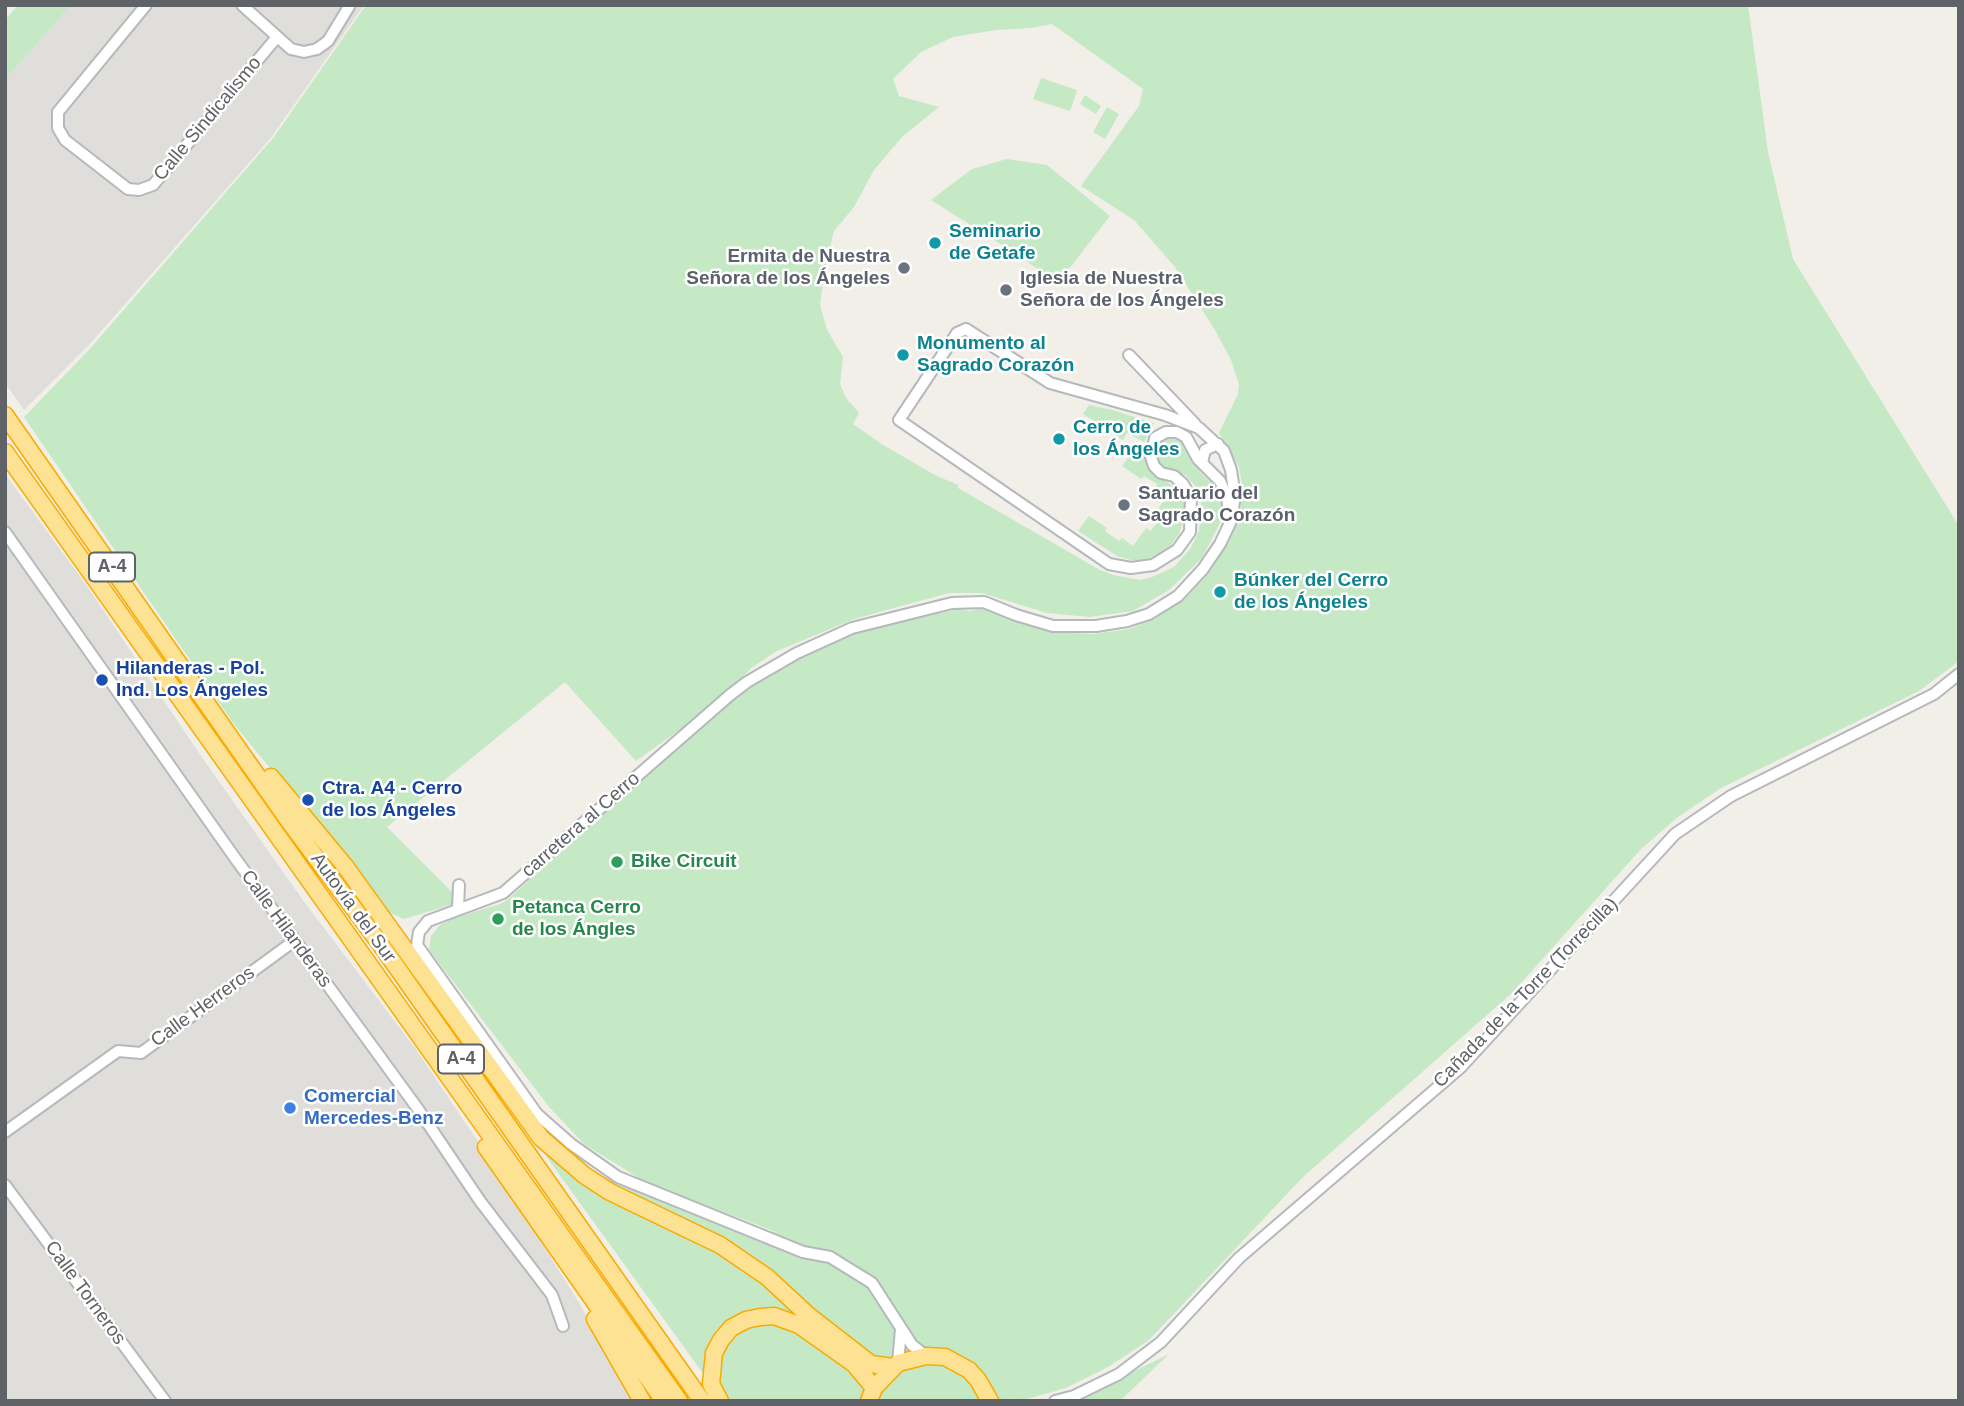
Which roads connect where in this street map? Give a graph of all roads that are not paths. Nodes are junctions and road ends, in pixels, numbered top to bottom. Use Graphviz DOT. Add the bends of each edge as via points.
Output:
graph roads {
  1 [pos="146,5"];
  2 [pos="242,5"];
  3 [pos="350,5"];
  4 [pos="277,37"];
  5 [pos="1129,355"];
  6 [pos="5,415"];
  7 [pos="1199,428"];
  8 [pos="1190,444"];
  9 [pos="1219,444"];
  10 [pos="5,452"];
  11 [pos="1202,463"];
  12 [pos="1230,523"];
  13 [pos="5,532"];
  14 [pos="1959,674"];
  15 [pos="219,719"];
  16 [pos="459,885"];
  17 [pos="458,908"];
  18 [pos="294,941"];
  19 [pos="446,1072"];
  20 [pos="5,1132"];
  21 [pos="5,1185"];
  22 [pos="554,1244"];
  23 [pos="563,1326"];
  24 [pos="901,1329"];
  25 [pos="926,1356"];
  26 [pos="895,1365"];
  27 [pos="872,1394"];
  28 [pos="165,1401"];
  29 [pos="642,1401"];
  30 [pos="664,1401"];
  31 [pos="679,1401"];
  32 [pos="702,1401"];
  33 [pos="720,1401"];
  34 [pos="991,1401"];
  35 [pos="1055,1401"];
  1 -- 4 [label="street, Calle Sindicalismo" via="58,112 58,128 65,140 128,189 153,185"];
  2 -- 4 [label="street"];
  3 -- 4 [label="street" via="328,41 317,49 291,49"];
  5 -- 7 [label="street"];
  6 -- 15 [label="highway, Autovía del Sur / A-4"];
  7 -- 8 [label="street"];
  7 -- 8 [label="street" via="1050,383 967,330 957,333 899,420 1109,564 1131,568 1153,565 1177,550 1190,532 1191,498 1174,476 1154,466 1151,457 1155,438 1166,432 1177,432"];
  7 -- 9 [label="street"];
  8 -- 11 [label="street"];
  9 -- 11 [label="street" via="1205,450"];
  9 -- 12 [label="street" via="1231,470 1235,497"];
  10 -- 19 [label="highway, Autovía del Sur / A-4"];
  11 -- 12 [label="street" via="1220,481"];
  12 -- 17 [label="street, carretera al Cerro" via="1203,569 1178,596 1127,621 1053,626 984,602 953,603 852,628 797,653 730,695 503,893"];
  13 -- 18 [label="street, Calle Hilanderas"];
  14 -- 35 [label="street, Cañada de la Torre (Torrecilla)" via="1934,694 1731,796 1675,834 1460,1068 1239,1258 1161,1342 1119,1374"];
  15 -- 26 [label="highway" via="345,866 541,1138 610,1192 720,1245 767,1277 871,1364"];
  15 -- 32 [label="highway, Autovía del Sur / A-4"];
  16 -- 17 [label="street"];
  17 -- 24 [label="street, carretera al Cerro" via="428,920 417,945 537,1114 618,1177 803,1252 830,1257 872,1283"];
  18 -- 20 [label="street, Calle Herreros" via="141,1053 118,1051"];
  18 -- 23 [label="street, Calle Hilanderas" via="552,1295"];
  19 -- 22 [label="highway" via="462,1112"];
  19 -- 31 [label="highway, Autovía del Sur / A-4"];
  21 -- 28 [label="street, Calle Torneros"];
  22 -- 29 [label="highway"];
  22 -- 30 [label="highway"];
  24 -- 25 [label="street"];
  24 -- 26 [label="street"];
  25 -- 26 [label="highway"];
  25 -- 34 [label="highway" via="945,1357 968,1370"];
  26 -- 27 [label="highway"];
  27 -- 33 [label="highway" via="854,1364 799,1325 774,1316 746,1320 731,1328 714,1353 711,1384"];
}
